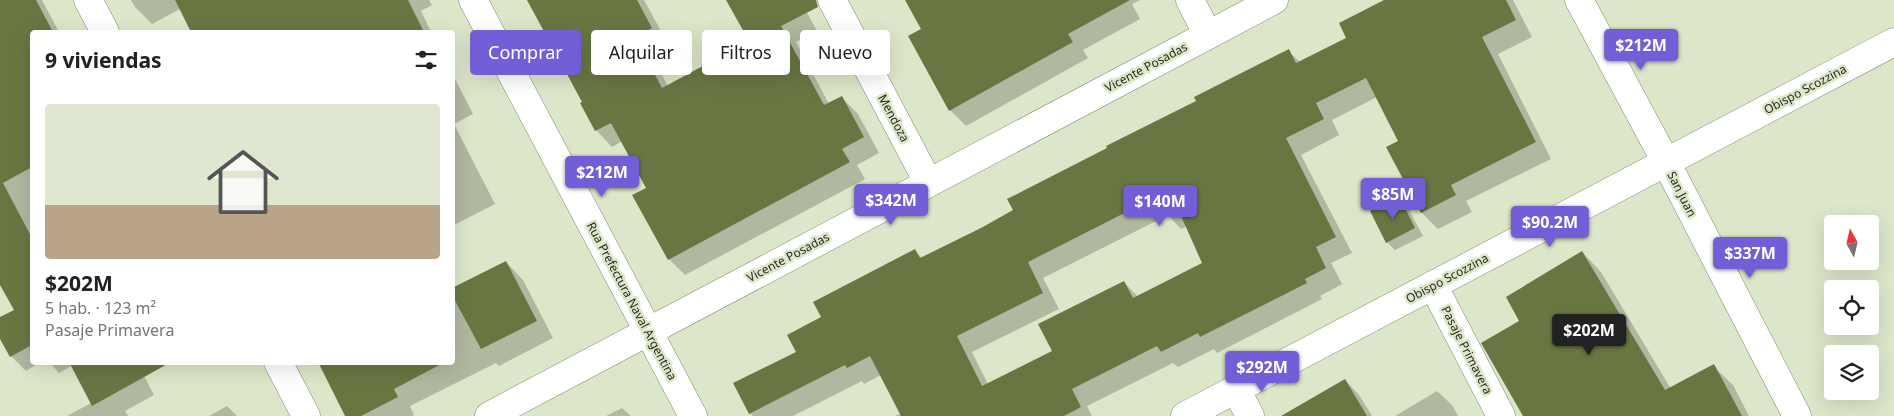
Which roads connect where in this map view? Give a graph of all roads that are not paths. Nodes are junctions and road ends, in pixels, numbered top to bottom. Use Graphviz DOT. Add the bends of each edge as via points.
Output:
graph roads {
  1 [pos="88,0"];
  2 [pos="473,0"];
  3 [pos="832,0"];
  4 [pos="1190,0"];
  5 [pos="1274,0"];
  6 [pos="1579,0"];
  7 [pos="104,30"];
  8 [pos="1208,35"];
  9 [pos="1894,42"];
  10 [pos="1666,162"];
  11 [pos="928,182"];
  12 [pos="1433,285"];
  13 [pos="649,332"];
  14 [pos="280,365"];
  15 [pos="1236,389"];
  16 [pos="306,416"];
  17 [pos="489,416"];
  18 [pos="693,416"];
  19 [pos="1185,416"];
  20 [pos="1250,416"];
  21 [pos="1501,416"];
  22 [pos="1797,416"];
  1 -- 7 [label="street"];
  2 -- 13 [label="street, Rua Prefectura Naval Argentina"];
  3 -- 11 [label="street, Mendoza"];
  4 -- 8 [label="street"];
  5 -- 8 [label="street, Vicente Posadas"];
  6 -- 10 [label="street, San Juan"];
  8 -- 11 [label="street, Vicente Posadas"];
  9 -- 10 [label="street, Obispo Scozzina"];
  10 -- 12 [label="street, Obispo Scozzina"];
  10 -- 22 [label="street, San Juan"];
  11 -- 13 [label="street, Vicente Posadas"];
  12 -- 15 [label="street, Obispo Scozzina"];
  12 -- 21 [label="street, Pasaje Primavera"];
  13 -- 17 [label="street, Vicente Posadas"];
  13 -- 18 [label="street, Rua Prefectura Naval Argentina"];
  14 -- 16 [label="street"];
  15 -- 19 [label="street, Obispo Scozzina"];
  15 -- 20 [label="street"];
}
